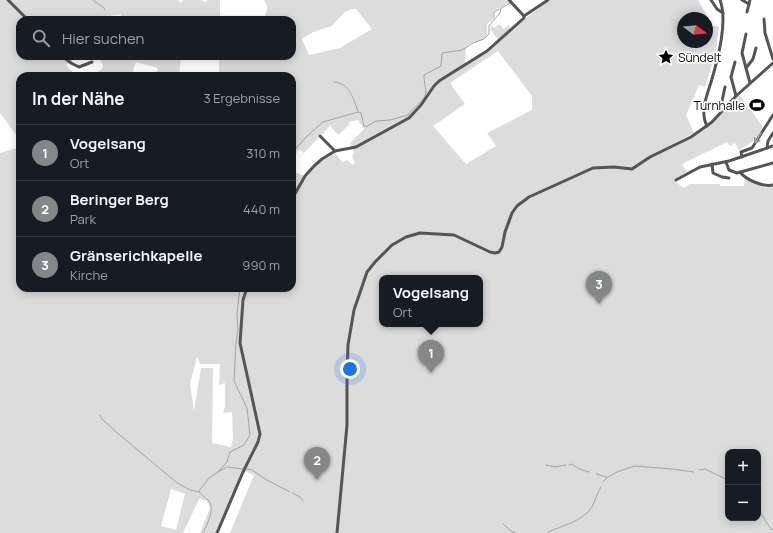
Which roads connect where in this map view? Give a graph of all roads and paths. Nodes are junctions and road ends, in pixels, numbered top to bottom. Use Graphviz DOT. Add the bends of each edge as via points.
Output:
graph roads {
  1 [pos="8,0"];
  2 [pos="509,0"];
  3 [pos="548,0"];
  4 [pos="711,0"];
  5 [pos="720,0"];
  6 [pos="742,0"];
  7 [pos="750,2"];
  8 [pos="747,12"];
  9 [pos="723,13"];
  10 [pos="24,16"];
  11 [pos="524,16"];
  12 [pos="764,19"];
  13 [pos="746,34"];
  14 [pos="756,48"];
  15 [pos="773,59"];
  16 [pos="67,60"];
  17 [pos="92,62"];
  18 [pos="735,62"];
  19 [pos="773,63"];
  20 [pos="746,68"];
  21 [pos="750,83"];
  22 [pos="725,87"];
  23 [pos="736,96"];
  24 [pos="726,107"];
  25 [pos="773,115"];
  26 [pos="707,126"];
  27 [pos="773,133"];
  28 [pos="320,136"];
  29 [pos="773,146"];
  30 [pos="767,148"];
  31 [pos="335,151"];
  32 [pos="742,157"];
  33 [pos="726,162"];
  34 [pos="773,163"];
  35 [pos="712,164"];
  36 [pos="740,172"];
  37 [pos="729,178"];
  38 [pos="676,180"];
  39 [pos="773,185"];
  40 [pos="296,192"];
  41 [pos="246,292"];
  42 [pos="217,533"];
  43 [pos="337,533"];
  1 -- 10 [label="street"];
  2 -- 11 [label="street"];
  3 -- 11 [label="street"];
  4 -- 9 [label="street"];
  5 -- 9 [label="street"];
  6 -- 7 [label="street"];
  7 -- 8 [label="street"];
  9 -- 26 [label="street" via="718,56 704,105"];
  11 -- 31 [label="street" via="490,48 439,81 421,105 406,119 355,148"];
  12 -- 15 [label="street" via="765,33"];
  13 -- 20 [label="street" via="742,50"];
  14 -- 20 [label="street" via="754,59"];
  16 -- 17 [label="street" via="79,66"];
  18 -- 23 [label="street" via="731,78"];
  19 -- 21 [label="street"];
  20 -- 21 [label="street"];
  21 -- 23 [label="street"];
  22 -- 24 [label="street" via="722,102"];
  23 -- 24 [label="street"];
  24 -- 26 [label="street"];
  25 -- 32 [label="street, one-way" via="752,148 741,152"];
  26 -- 43 [label="street" via="633,168 593,168 532,195 512,212 502,248 498,253 454,235 422,233 410,235 396,242 372,264 361,288 349,340 347,425"];
  27 -- 30 [label="street"];
  28 -- 31 [label="street"];
  29 -- 30 [label="street"];
  30 -- 32 [label="street"];
  31 -- 40 [label="street" via="314,166"];
  32 -- 33 [label="street"];
  33 -- 35 [label="street"];
  33 -- 36 [label="street" via="729,170"];
  34 -- 36 [label="street"];
  35 -- 37 [label="street" via="713,173"];
  35 -- 38 [label="street" via="700,167"];
  36 -- 39 [label="street" via="761,184"];
  41 -- 42 [label="street" via="240,343 260,434"];
}
